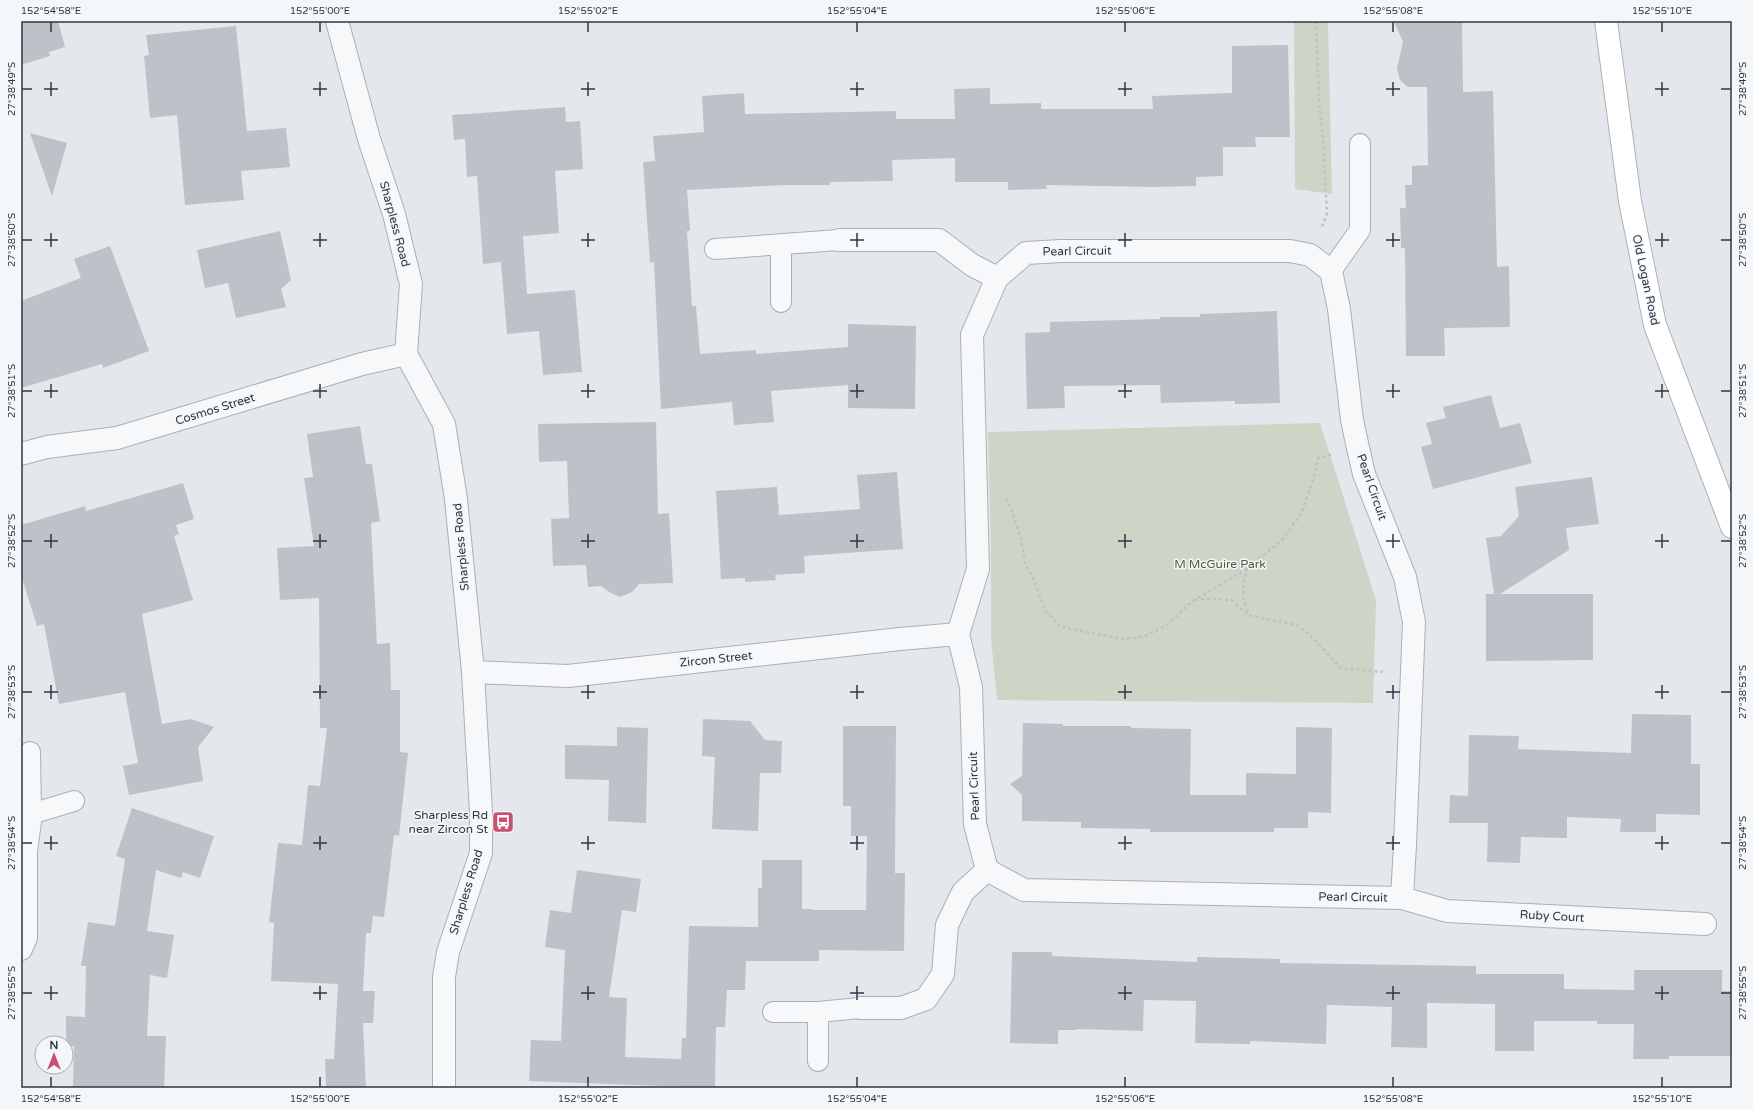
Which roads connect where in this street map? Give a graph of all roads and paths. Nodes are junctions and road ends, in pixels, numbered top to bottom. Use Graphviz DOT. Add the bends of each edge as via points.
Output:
graph roads {
  1 [pos="337,21"];
  2 [pos="1316,21"];
  3 [pos="1606,21"];
  4 [pos="1360,144"];
  5 [pos="839,240"];
  6 [pos="781,245"];
  7 [pos="715,248"];
  8 [pos="1310,255"];
  9 [pos="1331,271"];
  10 [pos="997,278"];
  11 [pos="781,302"];
  12 [pos="406,354"];
  13 [pos="1358,448"];
  14 [pos="21,454"];
  15 [pos="976,476"];
  16 [pos="1732,527"];
  17 [pos="1248,568"];
  18 [pos="1193,601"];
  19 [pos="1248,615"];
  20 [pos="958,634"];
  21 [pos="473,672"];
  22 [pos="1412,675"];
  23 [pos="30,752"];
  24 [pos="74,801"];
  25 [pos="30,814"];
  26 [pos="987,870"];
  27 [pos="1402,898"];
  28 [pos="1705,924"];
  29 [pos="21,949"];
  30 [pos="860,1008"];
  31 [pos="773,1012"];
  32 [pos="818,1012"];
  33 [pos="818,1061"];
  34 [pos="444,1088"];
  1 -- 12 [label="street, Sharpless Road" via="369,140 394,214 411,284"];
  2 -- 8 [label="path" via="1318,103 1327,214"];
  3 -- 16 [label="main road, Old Logan Road" via="1630,201 1655,325"];
  4 -- 9 [label="lane" via="1360,230"];
  5 -- 6 [label="lane"];
  5 -- 10 [label="street" via="939,240 972,265"];
  6 -- 7 [label="lane"];
  6 -- 11 [label="lane"];
  8 -- 9 [label="street, Pearl Circuit"];
  8 -- 10 [label="street, Pearl Circuit" via="1290,251 1026,253"];
  9 -- 13 [label="street, Pearl Circuit" via="1339,309 1352,420"];
  10 -- 15 [label="street, Pearl Circuit" via="972,335"];
  12 -- 14 [label="street, Cosmos Street" via="362,364 118,438 47,446"];
  12 -- 21 [label="street, Sharpless Road" via="444,424 456,499"];
  13 -- 17 [label="path" via="1318,458 1301,514 1282,540"];
  13 -- 22 [label="street, Pearl Circuit" via="1364,474 1406,577 1414,622"];
  15 -- 18 [label="path" via="997,481 1012,511 1025,564 1045,610 1062,627 1122,639 1143,637 1167,625"];
  15 -- 20 [label="street, Pearl Circuit" via="978,569"];
  17 -- 18 [label="path"];
  17 -- 19 [label="path" via="1242,587"];
  18 -- 19 [label="path" via="1231,600"];
  19 -- 22 [label="path" via="1297,625 1341,668"];
  20 -- 21 [label="street, Zircon Street" via="568,676"];
  20 -- 26 [label="street, Pearl Circuit" via="971,687 974,824"];
  21 -- 34 [label="street, Sharpless Road" via="481,853 448,952 444,977"];
  22 -- 27 [label="street, Pearl Circuit"];
  23 -- 25 [label="lane"];
  24 -- 25 [label="lane"];
  25 -- 29 [label="street" via="26,851 26,938"];
  26 -- 27 [label="street, Pearl Circuit" via="1024,890"];
  26 -- 30 [label="street" via="963,892 947,925 943,974 926,999 901,1008"];
  27 -- 28 [label="street, Ruby Court" via="1447,911"];
  30 -- 32 [label="lane"];
  31 -- 32 [label="lane"];
  32 -- 33 [label="lane"];
}
